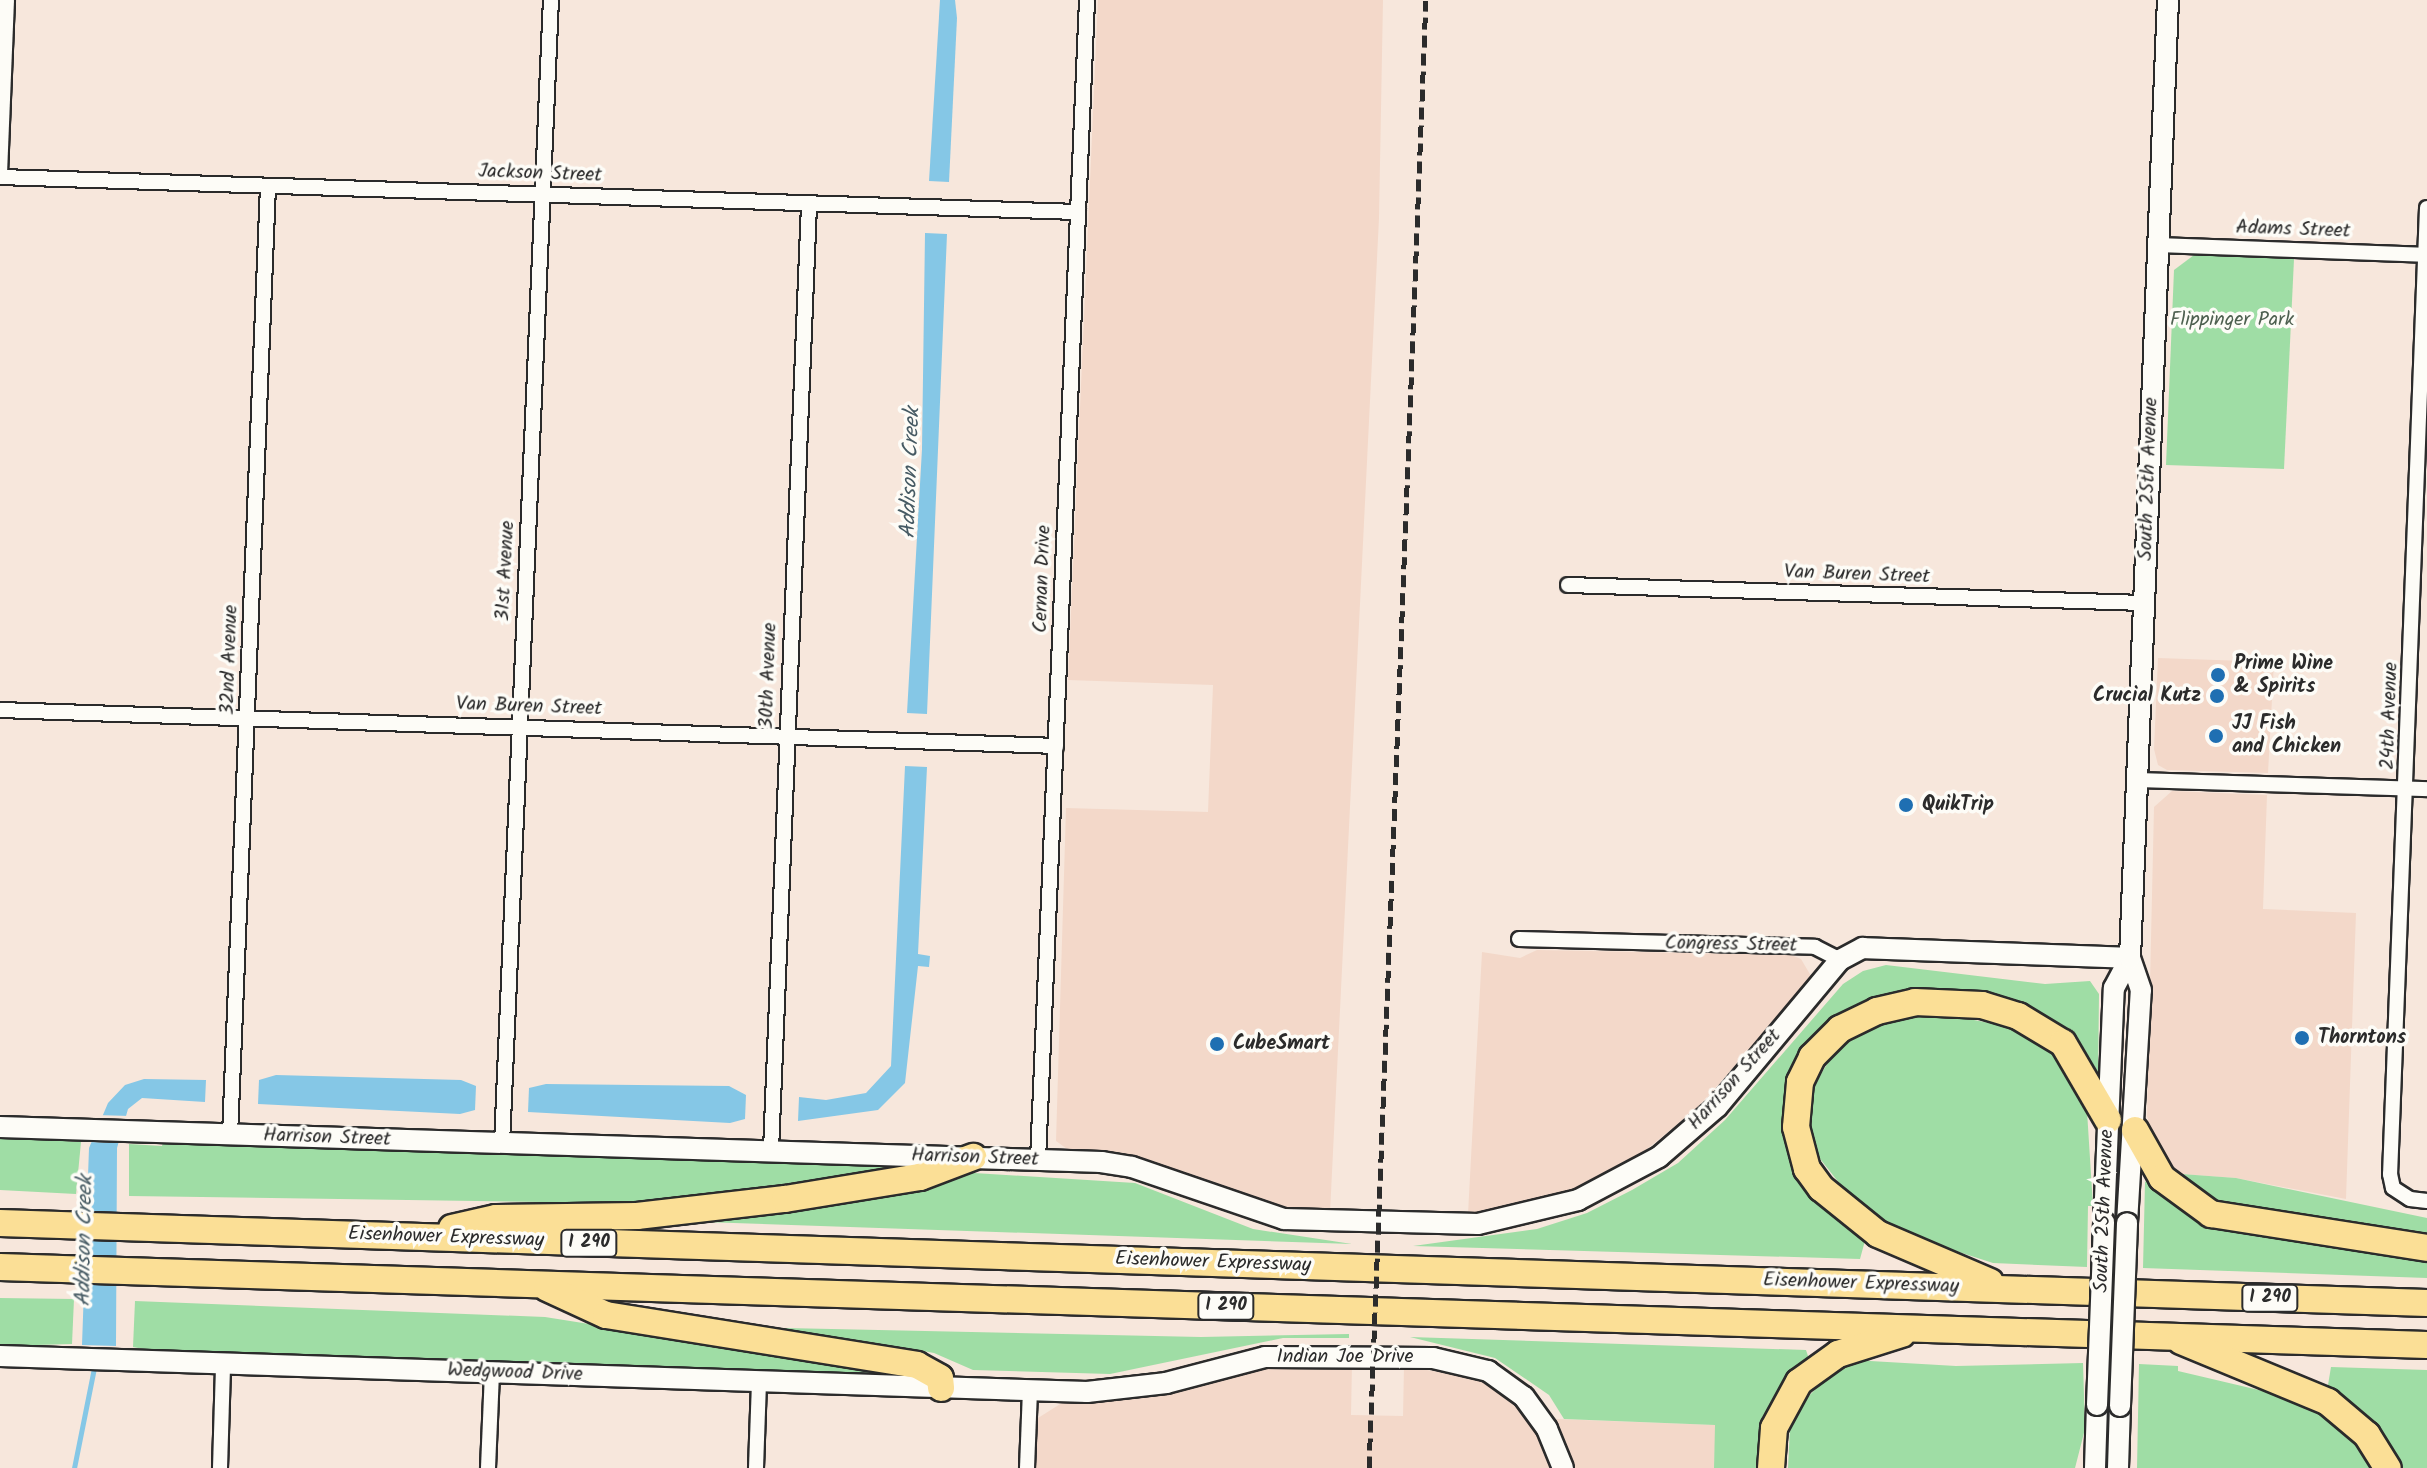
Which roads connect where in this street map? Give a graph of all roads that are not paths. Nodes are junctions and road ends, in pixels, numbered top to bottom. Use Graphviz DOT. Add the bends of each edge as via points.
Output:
graph roads {
  1 [pos="7,0"];
  2 [pos="551,0"];
  3 [pos="1087,0"];
  4 [pos="2168,0"];
  5 [pos="0,176"];
  6 [pos="268,186"];
  7 [pos="543,194"];
  8 [pos="809,203"];
  9 [pos="2427,208"];
  10 [pos="1078,212"];
  11 [pos="2158,245"];
  12 [pos="2426,254"];
  13 [pos="1568,585"];
  14 [pos="2145,603"];
  15 [pos="0,710"];
  16 [pos="248,716"];
  17 [pos="519,727"];
  18 [pos="786,736"];
  19 [pos="1056,746"];
  20 [pos="2137,780"];
  21 [pos="2408,789"];
  22 [pos="2427,789"];
  23 [pos="1519,939"];
  24 [pos="2130,958"];
  25 [pos="1840,960"];
  26 [pos="2108,1120"];
  27 [pos="0,1127"];
  28 [pos="2135,1130"];
  29 [pos="230,1136"];
  30 [pos="502,1144"];
  31 [pos="771,1151"];
  32 [pos="973,1157"];
  33 [pos="1038,1160"];
  34 [pos="2427,1201"];
  35 [pos="0,1223"];
  36 [pos="413,1237"];
  37 [pos="2427,1248"];
  38 [pos="0,1267"];
  39 [pos="537,1283"];
  40 [pos="2008,1289"];
  41 [pos="2427,1303"];
  42 [pos="1916,1329"];
  43 [pos="2174,1338"];
  44 [pos="2427,1345"];
  45 [pos="0,1356"];
  46 [pos="223,1364"];
  47 [pos="492,1372"];
  48 [pos="759,1382"];
  49 [pos="941,1388"];
  50 [pos="1030,1391"];
  51 [pos="220,1468"];
  52 [pos="488,1468"];
  53 [pos="756,1468"];
  54 [pos="1027,1468"];
  55 [pos="1563,1468"];
  56 [pos="1771,1468"];
  57 [pos="2095,1468"];
  58 [pos="2118,1468"];
  59 [pos="2388,1468"];
  1 -- 5 [label="street"];
  2 -- 7 [label="street, 31st Avenue"];
  3 -- 10 [label="street, Cernan Drive"];
  4 -- 11 [label="street, South 25th Avenue"];
  5 -- 6 [label="street, Jackson Street"];
  6 -- 7 [label="street, Jackson Street"];
  6 -- 16 [label="street, 32nd Avenue"];
  7 -- 8 [label="street, Jackson Street"];
  7 -- 17 [label="street, 31st Avenue"];
  8 -- 10 [label="street, Jackson Street"];
  8 -- 18 [label="street, 30th Avenue"];
  9 -- 12 [label="street, 24th Avenue"];
  10 -- 19 [label="street, Cernan Drive"];
  11 -- 12 [label="street, Adams Street"];
  11 -- 14 [label="street, South 25th Avenue"];
  12 -- 21 [label="street, 24th Avenue"];
  13 -- 14 [label="street, Van Buren Street"];
  14 -- 20 [label="street, South 25th Avenue"];
  15 -- 16 [label="street, Van Buren Street"];
  16 -- 17 [label="street, Van Buren Street"];
  16 -- 29 [label="street, 32nd Avenue"];
  17 -- 18 [label="street, Van Buren Street"];
  17 -- 30 [label="street, 31st Avenue"];
  18 -- 19 [label="street, Van Buren Street"];
  18 -- 31 [label="street, 30th Avenue"];
  19 -- 33 [label="street, Cernan Drive"];
  20 -- 21 [label="street"];
  20 -- 24 [label="street, South 25th Avenue"];
  21 -- 22 [label="street"];
  21 -- 34 [label="street, 24th Avenue" via="2390,1174 2393,1188"];
  23 -- 25 [label="street, Congress Street" via="1815,947"];
  24 -- 25 [label="street" via="1863,948"];
  24 -- 26 [label="street, South 25th Avenue" via="2114,988"];
  24 -- 28 [label="street, South 25th Avenue" via="2141,990"];
  25 -- 33 [label="street, Harrison Street" via="1689,1133 1633,1173 1545,1211 1448,1226 1303,1221 1257,1213 1132,1167"];
  26 -- 40 [label="highway" via="2063,1043 2018,1016 1982,1005 1937,1001 1877,1011 1840,1029 1812,1057 1800,1082 1796,1127 1807,1169 1821,1188 1878,1234"];
  26 -- 57 [label="street, South 25th Avenue, bridge"];
  27 -- 29 [label="street, Harrison Street"];
  28 -- 37 [label="highway" via="2162,1178 2211,1214"];
  28 -- 58 [label="street, South 25th Avenue, bridge"];
  29 -- 30 [label="street, Harrison Street"];
  30 -- 31 [label="street, Harrison Street"];
  31 -- 32 [label="street, Harrison Street"];
  32 -- 33 [label="street, Harrison Street"];
  32 -- 36 [label="highway" via="920,1177 785,1199 637,1216 496,1218"];
  35 -- 36 [label="highway, Eisenhower Expressway / I 290"];
  36 -- 40 [label="highway, Eisenhower Expressway / I 290"];
  38 -- 39 [label="highway, Eisenhower Expressway / I 290"];
  39 -- 42 [label="highway, Eisenhower Expressway / I 290"];
  39 -- 49 [label="highway" via="606,1315 917,1365 940,1378"];
  40 -- 41 [label="highway, Eisenhower Expressway / I 290"];
  42 -- 43 [label="highway, Eisenhower Expressway / I 290"];
  42 -- 56 [label="highway" via="1838,1354 1799,1382 1774,1428"];
  43 -- 44 [label="highway, Eisenhower Expressway / I 290"];
  43 -- 59 [label="highway" via="2328,1402 2367,1435"];
  45 -- 46 [label="street, Wedgwood Drive"];
  46 -- 47 [label="street, Wedgwood Drive"];
  46 -- 51 [label="street"];
  47 -- 48 [label="street, Wedgwood Drive"];
  47 -- 52 [label="street"];
  48 -- 49 [label="street, Wedgwood Drive"];
  48 -- 53 [label="street"];
  49 -- 50 [label="street, Wedgwood Drive"];
  50 -- 54 [label="street"];
  50 -- 55 [label="street, Indian Joe Drive" via="1130,1390 1293,1354 1450,1360 1488,1371 1524,1397 1547,1429"];
}
